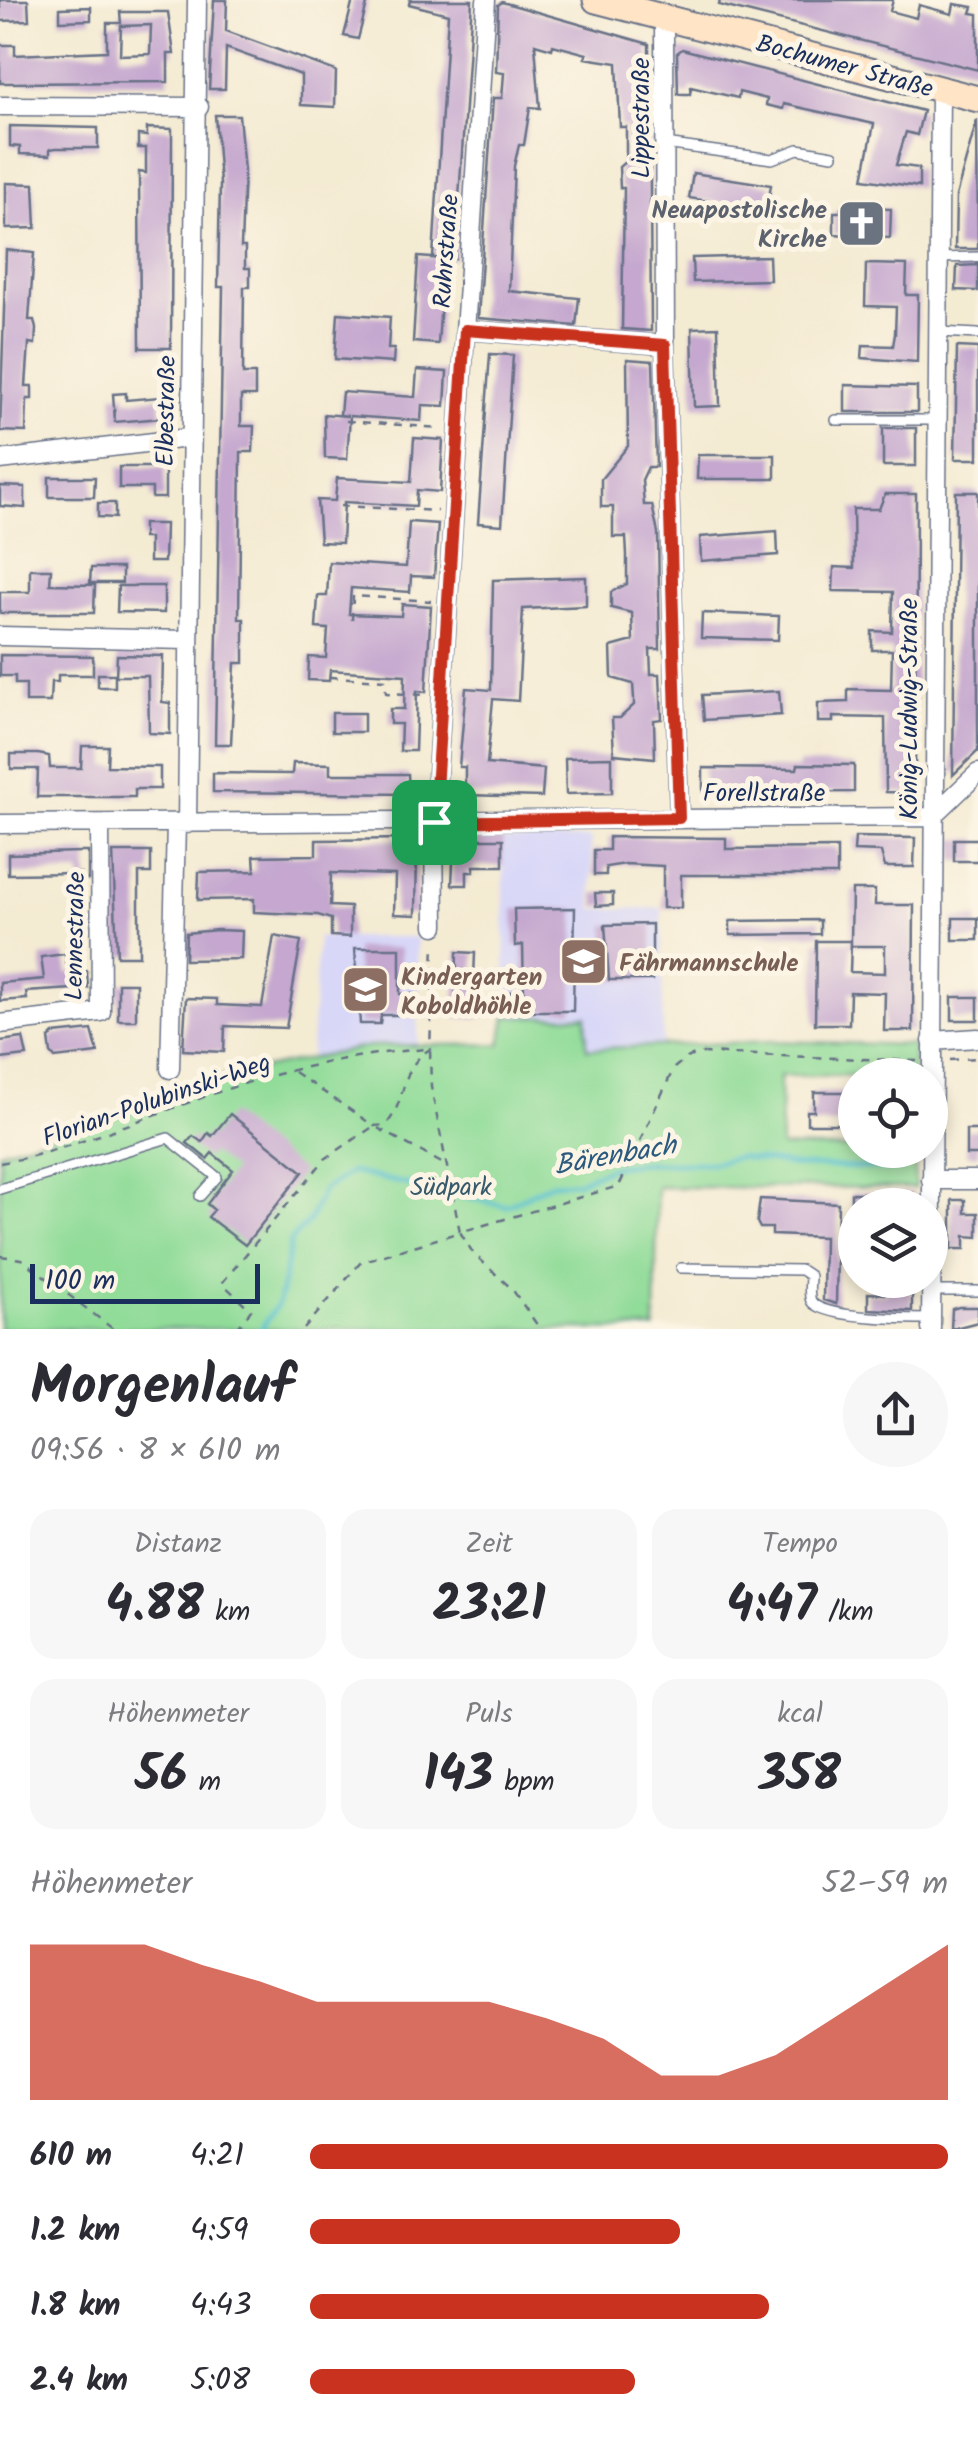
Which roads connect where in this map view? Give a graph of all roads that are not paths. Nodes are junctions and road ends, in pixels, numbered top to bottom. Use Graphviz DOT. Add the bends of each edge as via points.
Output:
graph roads {
  1 [pos="197,0"];
  2 [pos="486,0"];
  3 [pos="596,0"];
  4 [pos="664,18"];
  5 [pos="940,90"];
  6 [pos="978,100"];
  7 [pos="0,106"];
  8 [pos="199,107"];
  9 [pos="665,144"];
  10 [pos="833,155"];
  11 [pos="978,257"];
  12 [pos="936,258"];
  13 [pos="465,330"];
  14 [pos="936,332"];
  15 [pos="978,334"];
  16 [pos="665,345"];
  17 [pos="836,420"];
  18 [pos="936,420"];
  19 [pos="188,438"];
  20 [pos="0,460"];
  21 [pos="0,636"];
  22 [pos="186,640"];
  23 [pos="978,772"];
  24 [pos="932,817"];
  25 [pos="679,818"];
  26 [pos="434,822"];
  27 [pos="0,824"];
  28 [pos="100,824"];
  29 [pos="182,824"];
  30 [pos="435,926"];
  31 [pos="0,1024"];
  32 [pos="978,1038"];
  33 [pos="932,1041"];
  34 [pos="170,1070"];
  35 [pos="932,1180"];
  36 [pos="978,1180"];
  37 [pos="932,1188"];
  38 [pos="0,1189"];
  39 [pos="200,1196"];
  40 [pos="681,1268"];
  41 [pos="948,1291"];
  42 [pos="978,1291"];
  43 [pos="931,1298"];
  44 [pos="931,1324"];
  1 -- 8 [label="street, Elbestraße"];
  2 -- 13 [label="street, Ruhrstraße"];
  3 -- 4 [label="main road, Bochumer Straße"];
  4 -- 5 [label="main road, Bochumer Straße"];
  4 -- 9 [label="street, Lippestraße"];
  5 -- 6 [label="main road, Bochumer Straße"];
  5 -- 12 [label="street, König-Ludwig-Straße"];
  7 -- 8 [label="street"];
  8 -- 19 [label="street, Elbestraße"];
  9 -- 10 [label="lane" via="772,159 798,148"];
  9 -- 16 [label="street, Lippestraße"];
  11 -- 12 [label="lane"];
  12 -- 14 [label="street, König-Ludwig-Straße"];
  13 -- 16 [label="street"];
  13 -- 26 [label="street, Ruhrstraße"];
  14 -- 15 [label="lane"];
  14 -- 18 [label="street, König-Ludwig-Straße"];
  16 -- 25 [label="street, Lippestraße"];
  17 -- 18 [label="lane"];
  18 -- 24 [label="street, König-Ludwig-Straße"];
  19 -- 20 [label="street"];
  19 -- 22 [label="street, Elbestraße"];
  21 -- 22 [label="street"];
  22 -- 29 [label="street, Elbestraße"];
  23 -- 24 [label="street"];
  24 -- 25 [label="street, Forellstraße"];
  24 -- 33 [label="street, König-Ludwig-Straße"];
  25 -- 26 [label="street, Forellstraße"];
  26 -- 29 [label="street, Forellstraße"];
  26 -- 30 [label="street, Ruhrstraße"];
  27 -- 28 [label="street, Forellstraße"];
  28 -- 29 [label="street, Forellstraße"];
  28 -- 31 [label="street, Lennestraße" via="101,1012"];
  29 -- 34 [label="street"];
  32 -- 33 [label="street"];
  33 -- 35 [label="street, König-Ludwig-Straße"];
  35 -- 36 [label="street"];
  35 -- 37 [label="street, König-Ludwig-Straße"];
  38 -- 39 [label="lane" via="168,1138 217,1177"];
  40 -- 44 [label="lane" via="801,1270 810,1276 810,1298 818,1307"];
  41 -- 42 [label="lane"];
  43 -- 44 [label="street, König-Ludwig-Straße"];
}
